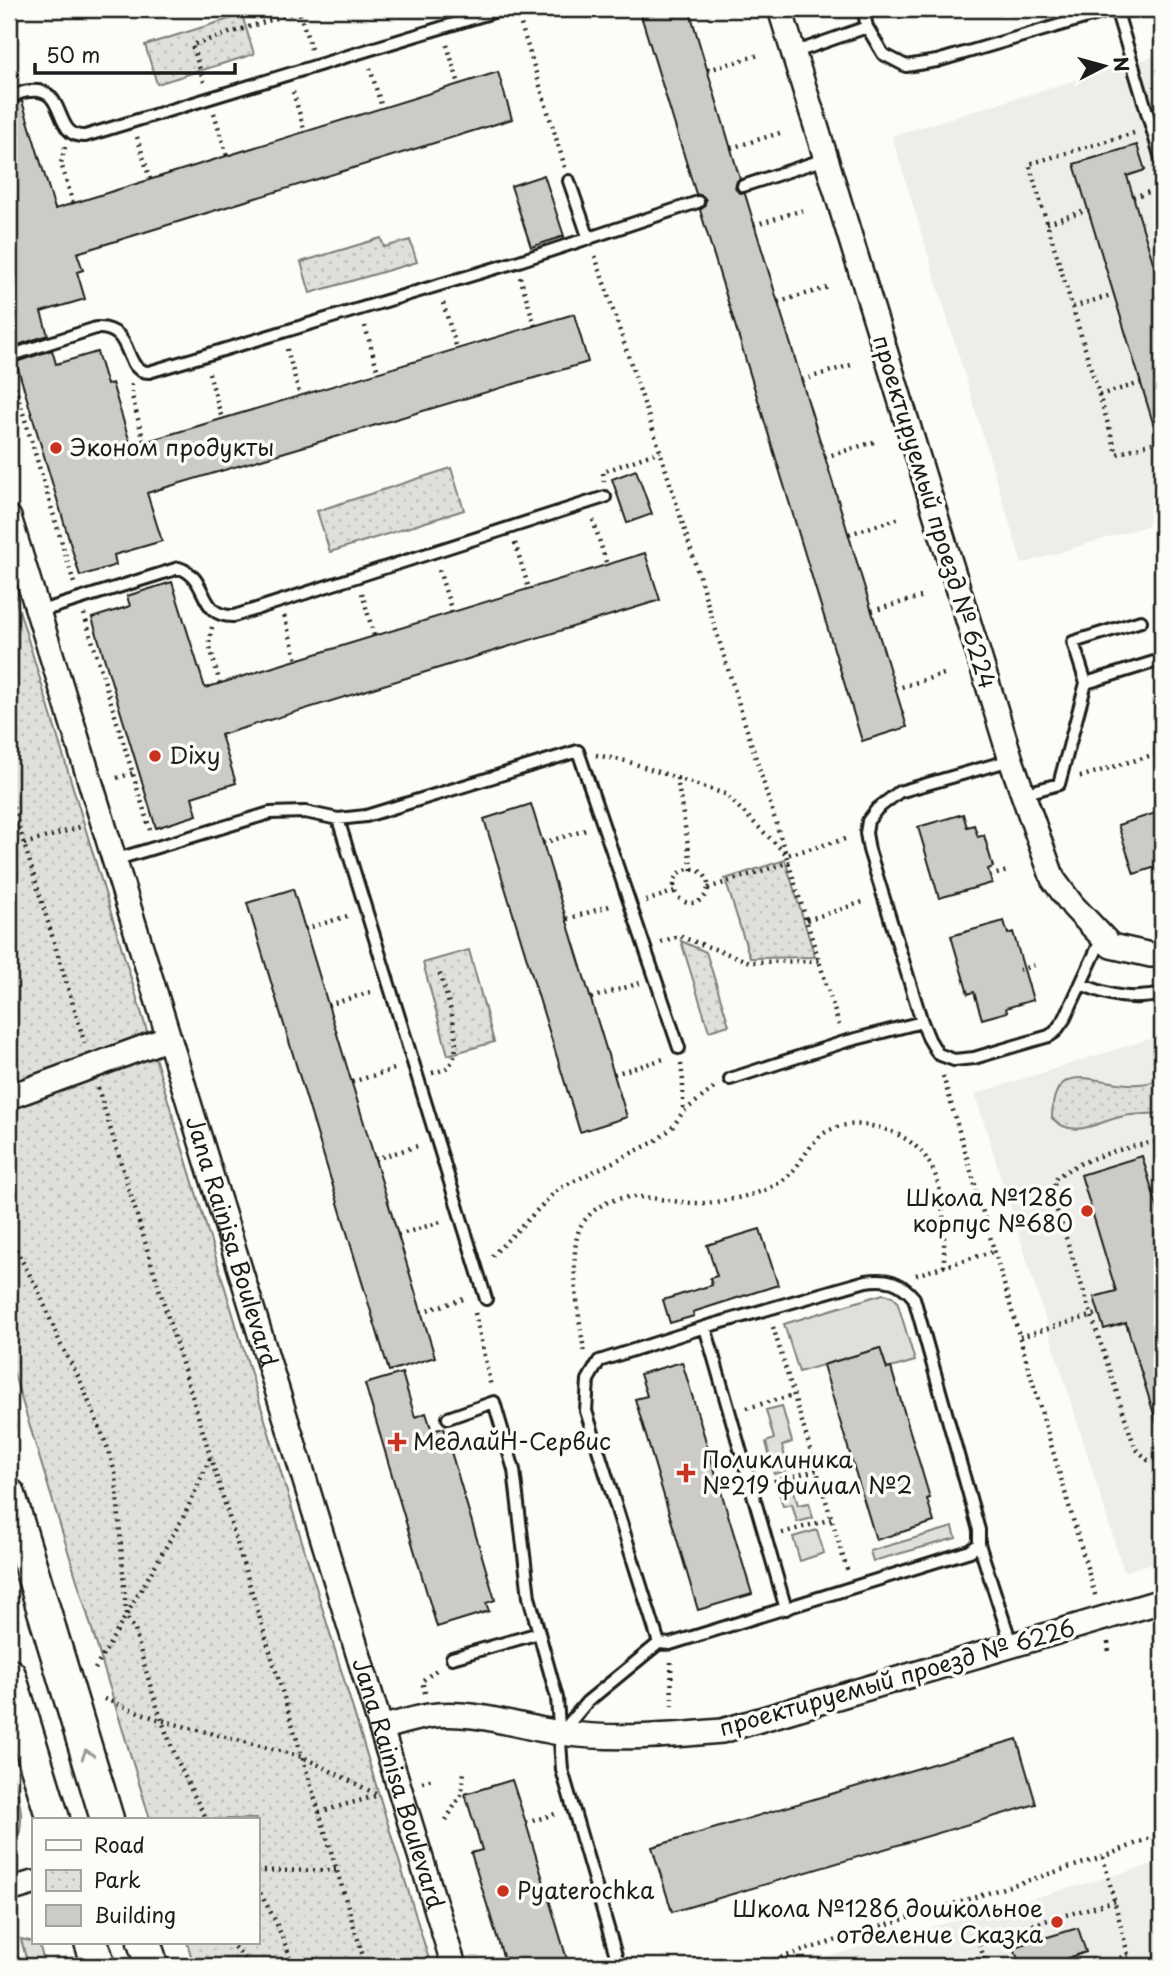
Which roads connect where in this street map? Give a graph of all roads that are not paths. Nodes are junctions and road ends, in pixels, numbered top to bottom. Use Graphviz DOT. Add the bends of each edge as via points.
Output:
graph roads {
  1 [pos="503,9"];
  2 [pos="780,9"];
  3 [pos="863,9"];
  4 [pos="1116,9"];
  5 [pos="867,27"];
  6 [pos="793,53"];
  7 [pos="9,97"];
  8 [pos="825,159"];
  9 [pos="1162,162"];
  10 [pos="569,181"];
  11 [pos="743,186"];
  12 [pos="698,202"];
  13 [pos="589,239"];
  14 [pos="9,356"];
  15 [pos="605,497"];
  16 [pos="9,517"];
  17 [pos="38,612"];
  18 [pos="1142,621"];
  19 [pos="1154,662"];
  20 [pos="1086,683"];
  21 [pos="1011,760"];
  22 [pos="1023,794"];
  23 [pos="338,819"];
  24 [pos="114,860"];
  25 [pos="1102,938"];
  26 [pos="1162,954"];
  27 [pos="1081,984"];
  28 [pos="1162,994"];
  29 [pos="922,1021"];
  30 [pos="169,1038"];
  31 [pos="679,1048"];
  32 [pos="730,1079"];
  33 [pos="9,1097"];
  34 [pos="485,1296"];
  35 [pos="705,1327"];
  36 [pos="448,1418"];
  37 [pos="9,1496"];
  38 [pos="979,1544"];
  39 [pos="1162,1601"];
  40 [pos="786,1609"];
  41 [pos="539,1633"];
  42 [pos="664,1643"];
  43 [pos="1012,1646"];
  44 [pos="452,1658"];
  45 [pos="9,1675"];
  46 [pos="381,1728"];
  47 [pos="561,1733"];
  48 [pos="53,1818"];
  49 [pos="107,1818"];
  50 [pos="32,1883"];
  51 [pos="9,1890"];
  52 [pos="93,1944"];
  53 [pos="145,1944"];
  54 [pos="99,1966"];
  55 [pos="152,1966"];
  56 [pos="454,1966"];
  57 [pos="619,1966"];
  1 -- 7 [label="lane" via="85,136 69,133 58,105 42,92 31,90"];
  2 -- 6 [label="street, проектируемый проезд № 6224"];
  3 -- 5 [label="lane"];
  4 -- 5 [label="lane" via="906,66 883,54"];
  4 -- 9 [label="lane"];
  5 -- 6 [label="lane"];
  6 -- 8 [label="street, проектируемый проезд № 6224"];
  8 -- 11 [label="lane"];
  8 -- 21 [label="street, проектируемый проезд № 6224"];
  10 -- 13 [label="lane"];
  12 -- 13 [label="lane"];
  13 -- 14 [label="lane" via="149,372 138,370 124,340 107,328"];
  15 -- 17 [label="lane" via="234,617 214,612 197,578 179,568"];
  16 -- 17 [label="street, Jana Rainisa Boulevard"];
  17 -- 24 [label="street, Jana Rainisa Boulevard"];
  18 -- 20 [label="lane" via="1073,642"];
  19 -- 20 [label="lane"];
  20 -- 22 [label="lane" via="1059,784"];
  21 -- 22 [label="street, проектируемый проезд № 6224"];
  21 -- 29 [label="lane" via="899,792 868,821 866,833"];
  22 -- 25 [label="street, проектируемый проезд № 6224" via="1053,879"];
  23 -- 24 [label="lane" via="305,812 270,813"];
  23 -- 31 [label="lane" via="366,816 578,751"];
  23 -- 34 [label="lane"];
  24 -- 30 [label="street, Jana Rainisa Boulevard"];
  25 -- 26 [label="street, проектируемый проезд № 6224" via="1111,946"];
  25 -- 27 [label="lane"];
  27 -- 28 [label="lane" via="1110,996"];
  27 -- 29 [label="lane" via="1061,1025 1049,1036 974,1058 954,1060 938,1054"];
  29 -- 32 [label="lane"];
  30 -- 33 [label="street"];
  30 -- 46 [label="street, Jana Rainisa Boulevard"];
  35 -- 38 [label="lane" via="866,1281 896,1281 914,1298 979,1530"];
  35 -- 40 [label="lane"];
  35 -- 42 [label="lane" via="599,1361 588,1380 586,1411"];
  36 -- 41 [label="lane" via="494,1402 513,1470 529,1597"];
  49 -- 37 [label="main road, one-way"];
  38 -- 40 [label="lane" via="970,1551"];
  38 -- 43 [label="lane"];
  39 -- 43 [label="street, проектируемый проезд № 6226"];
  40 -- 42 [label="lane"];
  41 -- 44 [label="lane"];
  41 -- 47 [label="lane" via="557,1698"];
  42 -- 47 [label="lane" via="587,1702"];
  43 -- 47 [label="street, проектируемый проезд № 6226" via="722,1731 648,1738"];
  45 -- 48 [label="main road"];
  46 -- 47 [label="street, проектируемый проезд № 6226" via="429,1716 462,1716"];
  46 -- 56 [label="street, Jana Rainisa Boulevard"];
  47 -- 57 [label="lane" via="562,1770"];
  50 -- 51 [label="street"];
  52 -- 54 [label="main road"];
  53 -- 55 [label="main road"];
}
